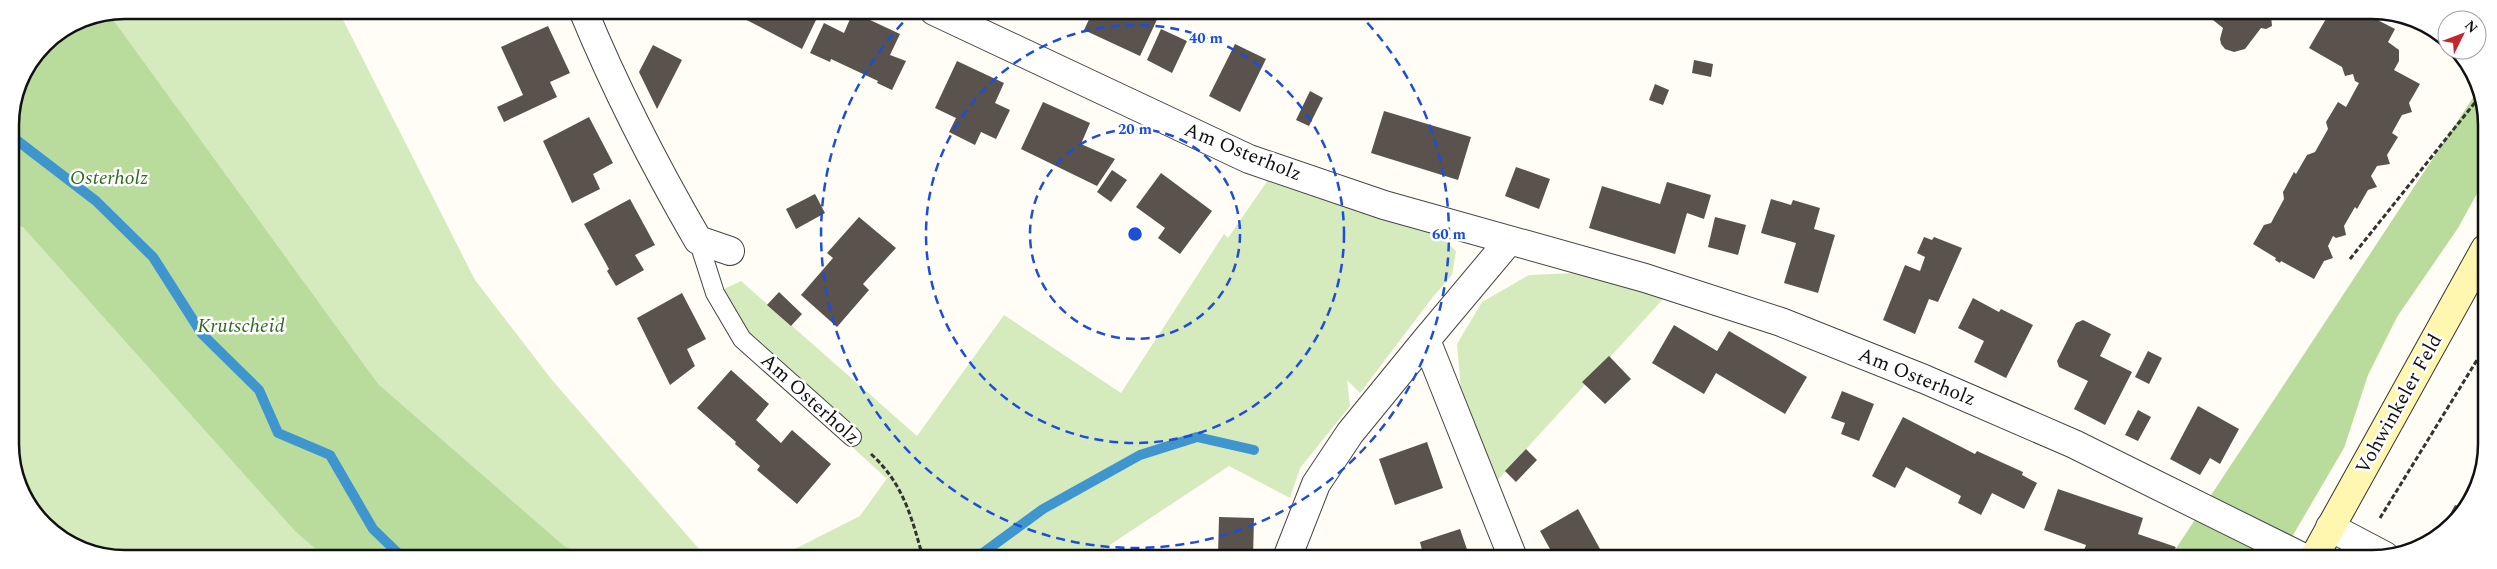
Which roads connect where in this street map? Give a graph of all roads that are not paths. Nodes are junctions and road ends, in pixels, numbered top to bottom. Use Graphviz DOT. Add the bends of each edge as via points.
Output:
graph roads {
  1 [pos="587,19"];
  2 [pos="951,19"];
  3 [pos="698,240"];
  4 [pos="1509,242"];
  5 [pos="730,251"];
  6 [pos="2478,262"];
  7 [pos="1426,340"];
  8 [pos="852,436"];
  9 [pos="2330,527"];
  10 [pos="1290,550"];
  11 [pos="1510,550"];
  12 [pos="2288,550"];
  13 [pos="2318,550"];
  14 [pos="2374,550"];
  1 -- 3 [label="street, Am Osterholz" via="608,70 667,187"];
  2 -- 4 [label="street, Am Osterholz" via="1249,159 1384,205"];
  3 -- 5 [label="street"];
  3 -- 8 [label="lane, Am Osterholz" via="715,293 742,339"];
  4 -- 7 [label="street"];
  4 -- 12 [label="street, Am Osterholz" via="1645,278 1781,322 2074,444"];
  6 -- 9 [label="street, Vohwinkeler Feld"];
  7 -- 10 [label="street" via="1350,433 1316,484"];
  7 -- 11 [label="street"];
  9 -- 13 [label="street, Vohwinkeler Feld"];
  9 -- 14 [label="street"];
}
